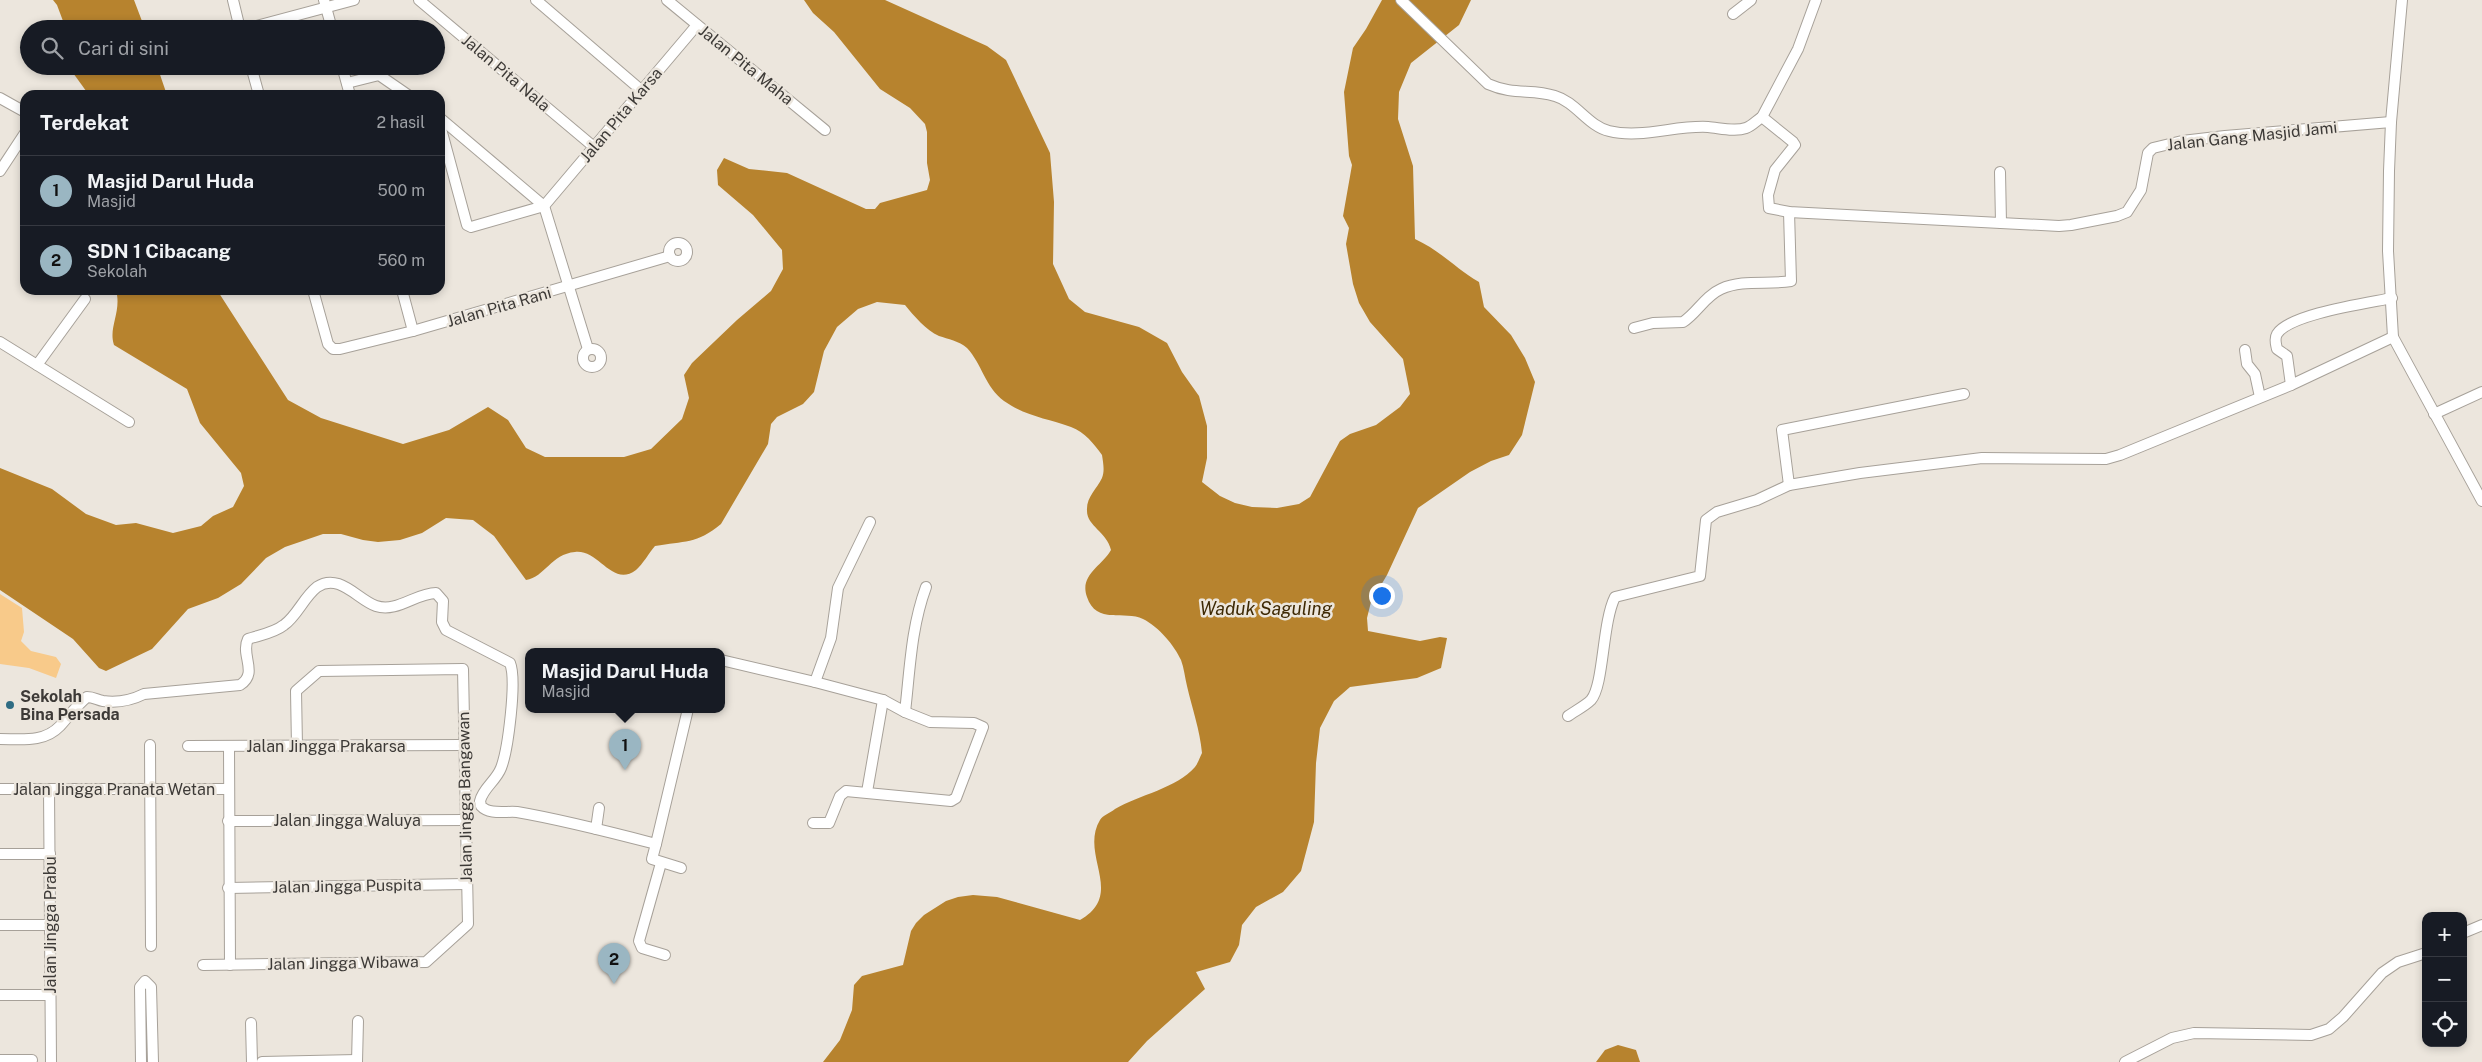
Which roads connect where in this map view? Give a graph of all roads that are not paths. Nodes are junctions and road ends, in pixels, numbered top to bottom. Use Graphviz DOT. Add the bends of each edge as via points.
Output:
graph roads {
  1 [pos="233,0"];
  2 [pos="354,0"];
  3 [pos="419,0"];
  4 [pos="536,0"];
  5 [pos="667,0"];
  6 [pos="1401,0"];
  7 [pos="1751,0"];
  8 [pos="1816,0"];
  9 [pos="2402,0"];
  10 [pos="325,4"];
  11 [pos="1733,14"];
  12 [pos="238,20"];
  13 [pos="274,20"];
  14 [pos="329,20"];
  15 [pos="443,20"];
  16 [pos="445,22"];
  17 [pos="697,24"];
  18 [pos="253,75"];
  19 [pos="345,75"];
  20 [pos="379,75"];
  21 [pos="379,75"];
  22 [pos="347,83"];
  23 [pos="258,90"];
  24 [pos="349,90"];
  25 [pos="401,90"];
  26 [pos="641,90"];
  27 [pos="0,98"];
  28 [pos="20,109"];
  29 [pos="1762,117"];
  30 [pos="445,122"];
  31 [pos="2391,122"];
  32 [pos="825,130"];
  33 [pos="20,141"];
  34 [pos="445,144"];
  35 [pos="594,146"];
  36 [pos="0,171"];
  37 [pos="2000,172"];
  38 [pos="544,206"];
  39 [pos="1789,212"];
  40 [pos="2001,223"];
  41 [pos="670,256"];
  42 [pos="568,287"];
  43 [pos="314,295"];
  44 [pos="403,295"];
  45 [pos="2392,298"];
  46 [pos="85,299"];
  47 [pos="1634,328"];
  48 [pos="413,331"];
  49 [pos="2394,337"];
  50 [pos="0,342"];
  51 [pos="588,349"];
  52 [pos="2246,350"];
  53 [pos="37,366"];
  54 [pos="2291,385"];
  55 [pos="2482,392"];
  56 [pos="1964,394"];
  57 [pos="2260,398"];
  58 [pos="2434,414"];
  59 [pos="129,422"];
  60 [pos="1789,485"];
  61 [pos="2482,501"];
  62 [pos="870,522"];
  63 [pos="926,587"];
  64 [pos="725,661"];
  65 [pos="815,682"];
  66 [pos="883,700"];
  67 [pos="905,712"];
  68 [pos="687,713"];
  69 [pos="1568,716"];
  70 [pos="0,740"];
  71 [pos="150,745"];
  72 [pos="464,745"];
  73 [pos="188,746"];
  74 [pos="229,746"];
  75 [pos="296,746"];
  76 [pos="228,788"];
  77 [pos="0,789"];
  78 [pos="50,789"];
  79 [pos="150,789"];
  80 [pos="867,792"];
  81 [pos="599,808"];
  82 [pos="465,820"];
  83 [pos="228,821"];
  84 [pos="813,824"];
  85 [pos="596,829"];
  86 [pos="656,844"];
  87 [pos="0,854"];
  88 [pos="50,854"];
  89 [pos="661,863"];
  90 [pos="681,868"];
  91 [pos="466,884"];
  92 [pos="228,888"];
  93 [pos="468,924"];
  94 [pos="0,925"];
  95 [pos="50,925"];
  96 [pos="2482,925"];
  97 [pos="2467,931"];
  98 [pos="151,946"];
  99 [pos="2422,954"];
  100 [pos="665,955"];
  101 [pos="230,964"];
  102 [pos="203,965"];
  103 [pos="0,995"];
  104 [pos="50,995"];
  105 [pos="358,1021"];
  106 [pos="251,1023"];
  107 [pos="0,1060"];
  108 [pos="32,1060"];
  109 [pos="357,1061"];
  110 [pos="51,1062"];
  111 [pos="141,1062"];
  112 [pos="152,1062"];
  113 [pos="252,1062"];
  114 [pos="262,1062"];
  115 [pos="2125,1062"];
  1 -- 12 [label="street"];
  2 -- 10 [label="street"];
  3 -- 15 [label="street, Jalan Pita Nala"];
  4 -- 26 [label="street"];
  5 -- 17 [label="street, Jalan Pita Maha"];
  6 -- 29 [label="street" via="1483,81 1504,91 1556,96 1608,131 1623,133 1705,127 1733,130 1746,128"];
  7 -- 11 [label="street"];
  8 -- 29 [label="street" via="1798,49"];
  9 -- 31 [label="street"];
  10 -- 13 [label="street"];
  10 -- 14 [label="street"];
  16 -- 35 [label="street, Jalan Pita Nala"];
  17 -- 26 [label="street, Jalan Pita Karsa"];
  17 -- 32 [label="street, Jalan Pita Maha"];
  18 -- 23 [label="street"];
  19 -- 22 [label="street"];
  20 -- 25 [label="street"];
  21 -- 22 [label="street"];
  22 -- 24 [label="street"];
  26 -- 35 [label="street, Jalan Pita Karsa"];
  27 -- 28 [label="street"];
  29 -- 39 [label="street" via="1794,143 1775,170 1768,195 1769,208"];
  30 -- 38 [label="street"];
  31 -- 40 [label="street, Jalan Gang Masjid Jami" via="2270,131 2166,144 2152,148 2148,153 2139,193 2127,212 2058,226"];
  31 -- 45 [label="street" via="2388,251"];
  33 -- 36 [label="street"];
  34 -- 38 [label="street" via="467,225 471,227"];
  35 -- 38 [label="street, Jalan Pita Karsa"];
  37 -- 40 [label="street"];
  38 -- 42 [label="street"];
  39 -- 40 [label="street"];
  39 -- 47 [label="street" via="1791,281 1753,282 1721,289 1683,322 1653,322"];
  41 -- 42 [label="street, Jalan Pita Rani"];
  42 -- 48 [label="street, Jalan Pita Rani"];
  42 -- 51 [label="street"];
  43 -- 48 [label="street, Jalan Pita Rani" via="328,344 333,349"];
  44 -- 48 [label="street"];
  45 -- 49 [label="street"];
  45 -- 54 [label="street" via="2305,316 2279,331 2275,339 2277,349 2286,356"];
  46 -- 53 [label="street"];
  49 -- 54 [label="street"];
  49 -- 58 [label="street"];
  50 -- 53 [label="street"];
  52 -- 57 [label="street" via="2247,364 2255,374"];
  53 -- 59 [label="street"];
  54 -- 57 [label="street"];
  55 -- 58 [label="street"];
  56 -- 60 [label="street" via="1784,430"];
  57 -- 60 [label="street" via="2106,459 1982,458"];
  58 -- 61 [label="street"];
  60 -- 69 [label="street" via="1757,500 1717,512 1706,520 1700,576 1615,597 1604,629 1598,681 1592,699"];
  62 -- 65 [label="street" via="838,588 831,638"];
  63 -- 67 [label="street" via="914,630"];
  64 -- 65 [label="street"];
  65 -- 66 [label="street"];
  66 -- 67 [label="street"];
  66 -- 80 [label="street"];
  67 -- 80 [label="street" via="930,722 983,727 958,795 951,801"];
  68 -- 86 [label="street"];
  70 -- 85 [label="street" via="47,736 87,697 102,701 132,700 144,694 240,685 249,674 248,639 285,625 317,587 343,585 378,607 399,605 436,593 443,601 442,622 446,630 510,664 513,670 502,767 481,796 481,806 486,810 516,812"];
  71 -- 79 [label="street"];
  72 -- 75 [label="street, Jalan Jingga Prakarsa"];
  72 -- 75 [label="street, Jalan Jingga Bangawan" via="463,669 319,671 296,691"];
  72 -- 82 [label="street, Jalan Jingga Bangawan"];
  73 -- 74 [label="street, Jalan Jingga Prakarsa"];
  74 -- 75 [label="street, Jalan Jingga Prakarsa"];
  74 -- 76 [label="street"];
  76 -- 79 [label="street, Jalan Jingga Pranata Wetan"];
  76 -- 83 [label="street"];
  77 -- 78 [label="street, Jalan Jingga Pranata Wetan"];
  78 -- 79 [label="street, Jalan Jingga Pranata Wetan"];
  78 -- 88 [label="street, Jalan Jingga Prabu"];
  79 -- 98 [label="street"];
  80 -- 84 [label="street" via="842,792 829,823"];
  81 -- 85 [label="street"];
  82 -- 83 [label="street, Jalan Jingga Waluya"];
  82 -- 91 [label="street, Jalan Jingga Bangawan"];
  83 -- 92 [label="street"];
  85 -- 86 [label="street"];
  86 -- 89 [label="street" via="652,858"];
  87 -- 88 [label="street"];
  88 -- 95 [label="street, Jalan Jingga Prabu"];
  89 -- 90 [label="street"];
  89 -- 100 [label="street" via="639,941 642,948"];
  91 -- 92 [label="street, Jalan Jingga Puspita"];
  91 -- 93 [label="street, Jalan Jingga Bangawan"];
  92 -- 101 [label="street"];
  93 -- 101 [label="street, Jalan Jingga Wibawa" via="426,962"];
  94 -- 95 [label="street"];
  95 -- 104 [label="street, Jalan Jingga Prabu"];
  96 -- 97 [label="street"];
  99 -- 115 [label="street" via="2398,962 2382,973 2360,1000 2329,1029 2311,1035 2194,1033 2172,1038"];
  101 -- 102 [label="street, Jalan Jingga Wibawa"];
  103 -- 104 [label="street"];
  104 -- 110 [label="street, Jalan Jingga Prabu"];
  105 -- 109 [label="street"];
  106 -- 113 [label="street"];
  107 -- 108 [label="street"];
  109 -- 114 [label="street"];
  111 -- 112 [label="street" via="140,987 145,981 151,986"];
}
